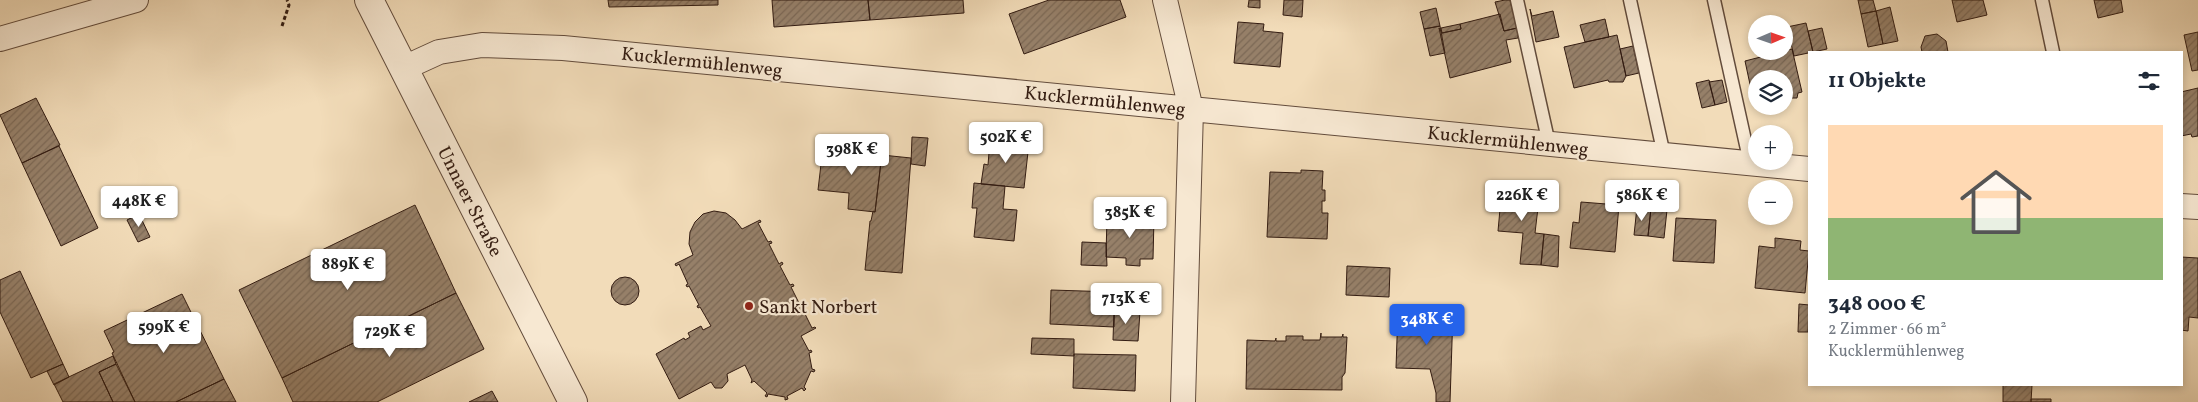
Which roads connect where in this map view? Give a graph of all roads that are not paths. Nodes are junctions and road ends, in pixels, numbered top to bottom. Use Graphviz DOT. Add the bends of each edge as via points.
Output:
graph roads {
  1 [pos="136,0"];
  2 [pos="369,0"];
  3 [pos="1165,0"];
  4 [pos="1516,0"];
  5 [pos="1630,0"];
  6 [pos="1714,0"];
  7 [pos="2042,0"];
  8 [pos="0,40"];
  9 [pos="2053,51"];
  10 [pos="404,68"];
  11 [pos="1191,109"];
  12 [pos="1548,144"];
  13 [pos="1748,154"];
  14 [pos="1664,155"];
  15 [pos="1748,163"];
  16 [pos="1793,167"];
  17 [pos="1808,169"];
  18 [pos="2183,206"];
  19 [pos="2198,207"];
  20 [pos="573,402"];
  21 [pos="1183,402"];
  1 -- 8 [label="street"];
  2 -- 10 [label="street, Unnaer Straße"];
  3 -- 11 [label="street"];
  4 -- 12 [label="lane"];
  5 -- 14 [label="lane"];
  6 -- 13 [label="lane"];
  7 -- 9 [label="lane"];
  10 -- 11 [label="street, Kucklermühlenweg" via="439,52 482,46 563,48"];
  10 -- 20 [label="street, Unnaer Straße"];
  11 -- 12 [label="street, Kucklermühlenweg"];
  11 -- 21 [label="street"];
  12 -- 14 [label="street, Kucklermühlenweg"];
  14 -- 15 [label="street, Kucklermühlenweg"];
  16 -- 17 [label="street, Kucklermühlenweg"];
  18 -- 19 [label="street"];
}
